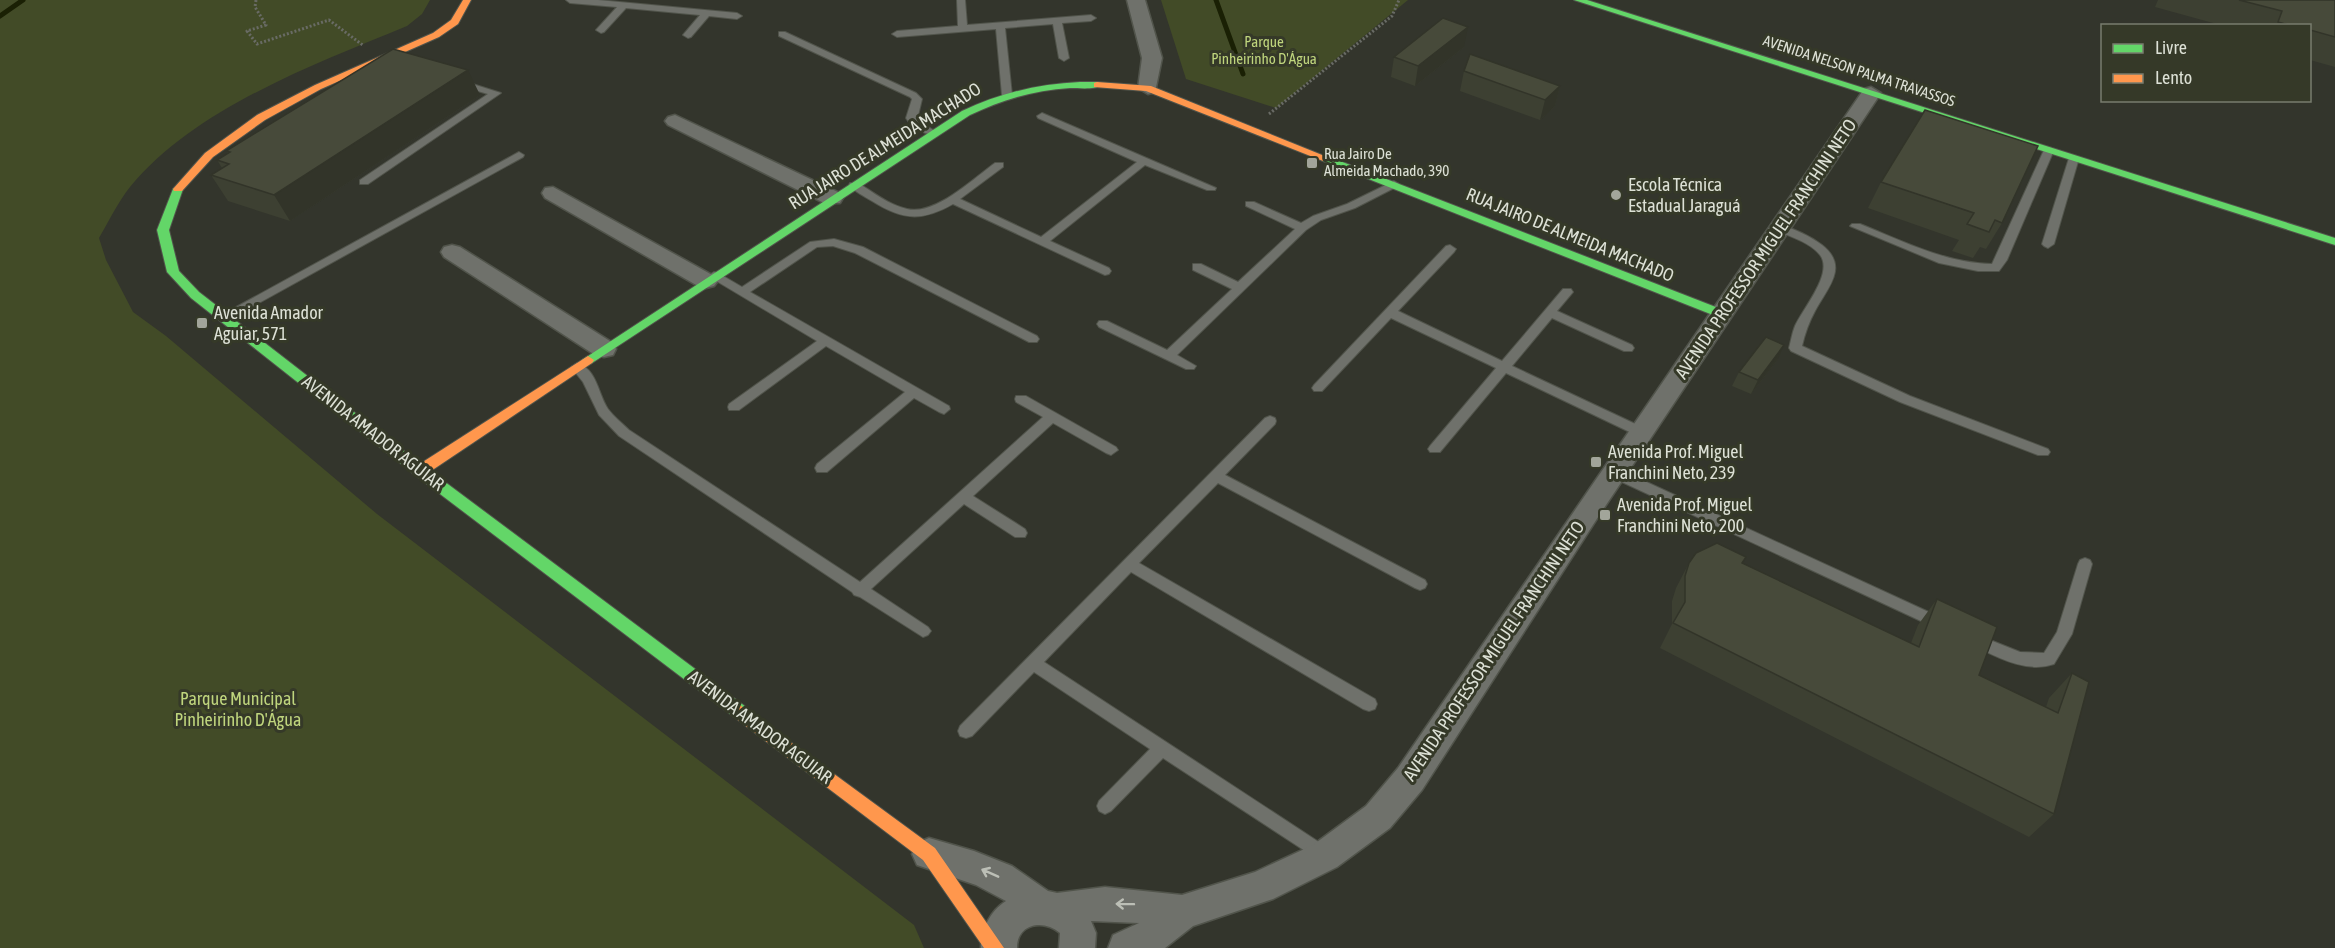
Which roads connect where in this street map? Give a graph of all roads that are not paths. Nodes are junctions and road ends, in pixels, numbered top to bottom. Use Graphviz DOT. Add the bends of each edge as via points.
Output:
graph roads {
  1 [pos="467,0"];
  2 [pos="570,0"];
  3 [pos="961,0"];
  4 [pos="1136,0"];
  5 [pos="1578,0"];
  6 [pos="624,4"];
  7 [pos="707,14"];
  8 [pos="737,16"];
  9 [pos="1091,18"];
  10 [pos="1057,22"];
  11 [pos="1000,26"];
  12 [pos="963,29"];
  13 [pos="601,30"];
  14 [pos="782,34"];
  15 [pos="897,34"];
  16 [pos="688,35"];
  17 [pos="1064,58"];
  18 [pos="379,61"];
  19 [pos="396,66"];
  20 [pos="445,79"];
  21 [pos="1148,88"];
  22 [pos="1871,93"];
  23 [pos="1007,94"];
  24 [pos="1042,116"];
  25 [pos="675,121"];
  26 [pos="933,133"];
  27 [pos="2049,150"];
  28 [pos="519,155"];
  29 [pos="2074,158"];
  30 [pos="1144,161"];
  31 [pos="999,165"];
  32 [pos="364,182"];
  33 [pos="1394,184"];
  34 [pos="854,185"];
  35 [pos="1211,188"];
  36 [pos="553,193"];
  37 [pos="832,198"];
  38 [pos="951,199"];
  39 [pos="1250,204"];
  40 [pos="1856,226"];
  41 [pos="1302,228"];
  42 [pos="1780,228"];
  43 [pos="1043,241"];
  44 [pos="2335,242"];
  45 [pos="2048,244"];
  46 [pos="1450,249"];
  47 [pos="452,252"];
  48 [pos="1197,267"];
  49 [pos="1105,271"];
  50 [pos="710,279"];
  51 [pos="1240,288"];
  52 [pos="742,292"];
  53 [pos="1567,292"];
  54 [pos="1391,313"];
  55 [pos="1551,313"];
  56 [pos="1722,314"];
  57 [pos="224,317"];
  58 [pos="1103,324"];
  59 [pos="1033,339"];
  60 [pos="826,340"];
  61 [pos="1628,348"];
  62 [pos="603,349"];
  63 [pos="1169,355"];
  64 [pos="1190,366"];
  65 [pos="577,367"];
  66 [pos="1504,368"];
  67 [pos="1318,388"];
  68 [pos="913,392"];
  69 [pos="1021,399"];
  70 [pos="734,407"];
  71 [pos="944,409"];
  72 [pos="1052,417"];
  73 [pos="1270,421"];
  74 [pos="1641,432"];
  75 [pos="1435,449"];
  76 [pos="1111,450"];
  77 [pos="2043,452"];
  78 [pos="822,468"];
  79 [pos="420,471"];
  80 [pos="1614,472"];
  81 [pos="1218,477"];
  82 [pos="964,497"];
  83 [pos="1020,533"];
  84 [pos="2085,564"];
  85 [pos="1130,565"];
  86 [pos="1420,584"];
  87 [pos="859,591"];
  88 [pos="923,631"];
  89 [pos="1034,663"];
  90 [pos="1369,704"];
  91 [pos="966,731"];
  92 [pos="1163,747"];
  93 [pos="1105,806"];
  94 [pos="929,854"];
  95 [pos="1325,856"];
  96 [pos="1049,907"];
  97 [pos="1182,912"];
  98 [pos="997,948"];
  99 [pos="1077,948"];
  100 [pos="1126,948"];
  1 -- 18 [label="street, AVENIDA AMADOR AGUIAR" via="455,22"];
  2 -- 6 [label="lane"];
  3 -- 12 [label="lane"];
  4 -- 21 [label="street" via="1152,58"];
  5 -- 22 [label="street, AVENIDA NELSON PALMA TRAVASSOS" via="1752,49"];
  6 -- 7 [label="lane"];
  6 -- 13 [label="lane"];
  7 -- 8 [label="lane"];
  7 -- 16 [label="lane"];
  9 -- 10 [label="lane"];
  10 -- 11 [label="lane"];
  10 -- 17 [label="lane"];
  11 -- 12 [label="lane"];
  11 -- 23 [label="lane"];
  12 -- 15 [label="lane"];
  14 -- 26 [label="lane" via="913,95 917,99 913,122"];
  18 -- 19 [label="lane"];
  18 -- 57 [label="street, AVENIDA AMADOR AGUIAR" via="245,126 194,168 174,198 162,229 164,249 174,273"];
  20 -- 32 [label="lane" via="496,93"];
  21 -- 23 [label="street, RUA JAIRO DE ALMEIDA MACHADO" via="1075,84"];
  21 -- 33 [label="street, RUA JAIRO DE ALMEIDA MACHADO"];
  22 -- 27 [label="street, AVENIDA NELSON PALMA TRAVASSOS"];
  22 -- 42 [label="street, AVENIDA PROFESSOR MIGUEL FRANCHINI NETO"];
  23 -- 26 [label="street, RUA JAIRO DE ALMEIDA MACHADO"];
  24 -- 30 [label="lane"];
  25 -- 37 [label="street"];
  26 -- 34 [label="street, RUA JAIRO DE ALMEIDA MACHADO"];
  27 -- 29 [label="street, AVENIDA NELSON PALMA TRAVASSOS"];
  27 -- 40 [label="lane" via="1995,268 1960,266"];
  28 -- 57 [label="lane"];
  29 -- 44 [label="street, AVENIDA NELSON PALMA TRAVASSOS"];
  29 -- 45 [label="lane"];
  30 -- 35 [label="lane"];
  30 -- 43 [label="lane"];
  31 -- 38 [label="lane"];
  33 -- 41 [label="lane"];
  33 -- 56 [label="street, RUA JAIRO DE ALMEIDA MACHADO"];
  34 -- 37 [label="street, RUA JAIRO DE ALMEIDA MACHADO"];
  34 -- 38 [label="lane" via="915,214"];
  36 -- 50 [label="street"];
  37 -- 50 [label="street, RUA JAIRO DE ALMEIDA MACHADO"];
  38 -- 43 [label="lane"];
  39 -- 41 [label="lane"];
  41 -- 51 [label="lane"];
  42 -- 56 [label="street, AVENIDA PROFESSOR MIGUEL FRANCHINI NETO"];
  42 -- 77 [label="lane" via="1817,243 1831,266 1828,282 1798,328 1795,348 1905,399"];
  43 -- 49 [label="lane"];
  46 -- 54 [label="lane"];
  47 -- 62 [label="street"];
  48 -- 51 [label="lane"];
  50 -- 52 [label="lane"];
  50 -- 62 [label="street, RUA JAIRO DE ALMEIDA MACHADO"];
  51 -- 63 [label="lane"];
  52 -- 59 [label="lane" via="814,244 834,242 859,250"];
  52 -- 60 [label="lane"];
  53 -- 55 [label="lane"];
  54 -- 66 [label="lane"];
  54 -- 67 [label="lane"];
  55 -- 61 [label="lane"];
  55 -- 66 [label="lane"];
  56 -- 74 [label="street, AVENIDA PROFESSOR MIGUEL FRANCHINI NETO"];
  57 -- 79 [label="street, AVENIDA AMADOR AGUIAR"];
  58 -- 63 [label="lane"];
  60 -- 68 [label="lane"];
  60 -- 70 [label="lane"];
  62 -- 65 [label="street, RUA JAIRO DE ALMEIDA MACHADO"];
  63 -- 64 [label="lane"];
  65 -- 79 [label="street, RUA JAIRO DE ALMEIDA MACHADO"];
  65 -- 87 [label="lane" via="596,390 601,407 624,433"];
  66 -- 74 [label="lane"];
  66 -- 75 [label="lane"];
  68 -- 71 [label="lane"];
  68 -- 78 [label="lane"];
  69 -- 72 [label="lane"];
  72 -- 76 [label="lane"];
  72 -- 82 [label="lane"];
  73 -- 81 [label="lane"];
  74 -- 80 [label="street, AVENIDA PROFESSOR MIGUEL FRANCHINI NETO"];
  79 -- 94 [label="street, AVENIDA AMADOR AGUIAR"];
  80 -- 84 [label="lane" via="1959,632 2037,662 2049,658 2064,634"];
  80 -- 95 [label="street, AVENIDA PROFESSOR MIGUEL FRANCHINI NETO" via="1410,779 1378,817"];
  81 -- 85 [label="lane"];
  81 -- 86 [label="lane"];
  82 -- 83 [label="lane"];
  82 -- 87 [label="lane"];
  85 -- 89 [label="lane"];
  85 -- 90 [label="lane"];
  87 -- 88 [label="lane"];
  89 -- 91 [label="lane"];
  89 -- 92 [label="lane"];
  92 -- 93 [label="lane"];
  92 -- 95 [label="lane"];
  96 -- 94 [label="street, AVENIDA AMADOR AGUIAR, one-way" via="987,870"];
  94 -- 98 [label="street, AVENIDA AMADOR AGUIAR"];
  95 -- 97 [label="street, AVENIDA PROFESSOR MIGUEL FRANCHINI NETO" via="1261,887"];
  97 -- 96 [label="street, one-way" via="1132,904"];
  96 -- 98 [label="street" via="1017,912 1001,930"];
  96 -- 99 [label="street, AVENIDA AMADOR AGUIAR" via="1073,923"];
  97 -- 100 [label="street" via="1155,934"];
}
